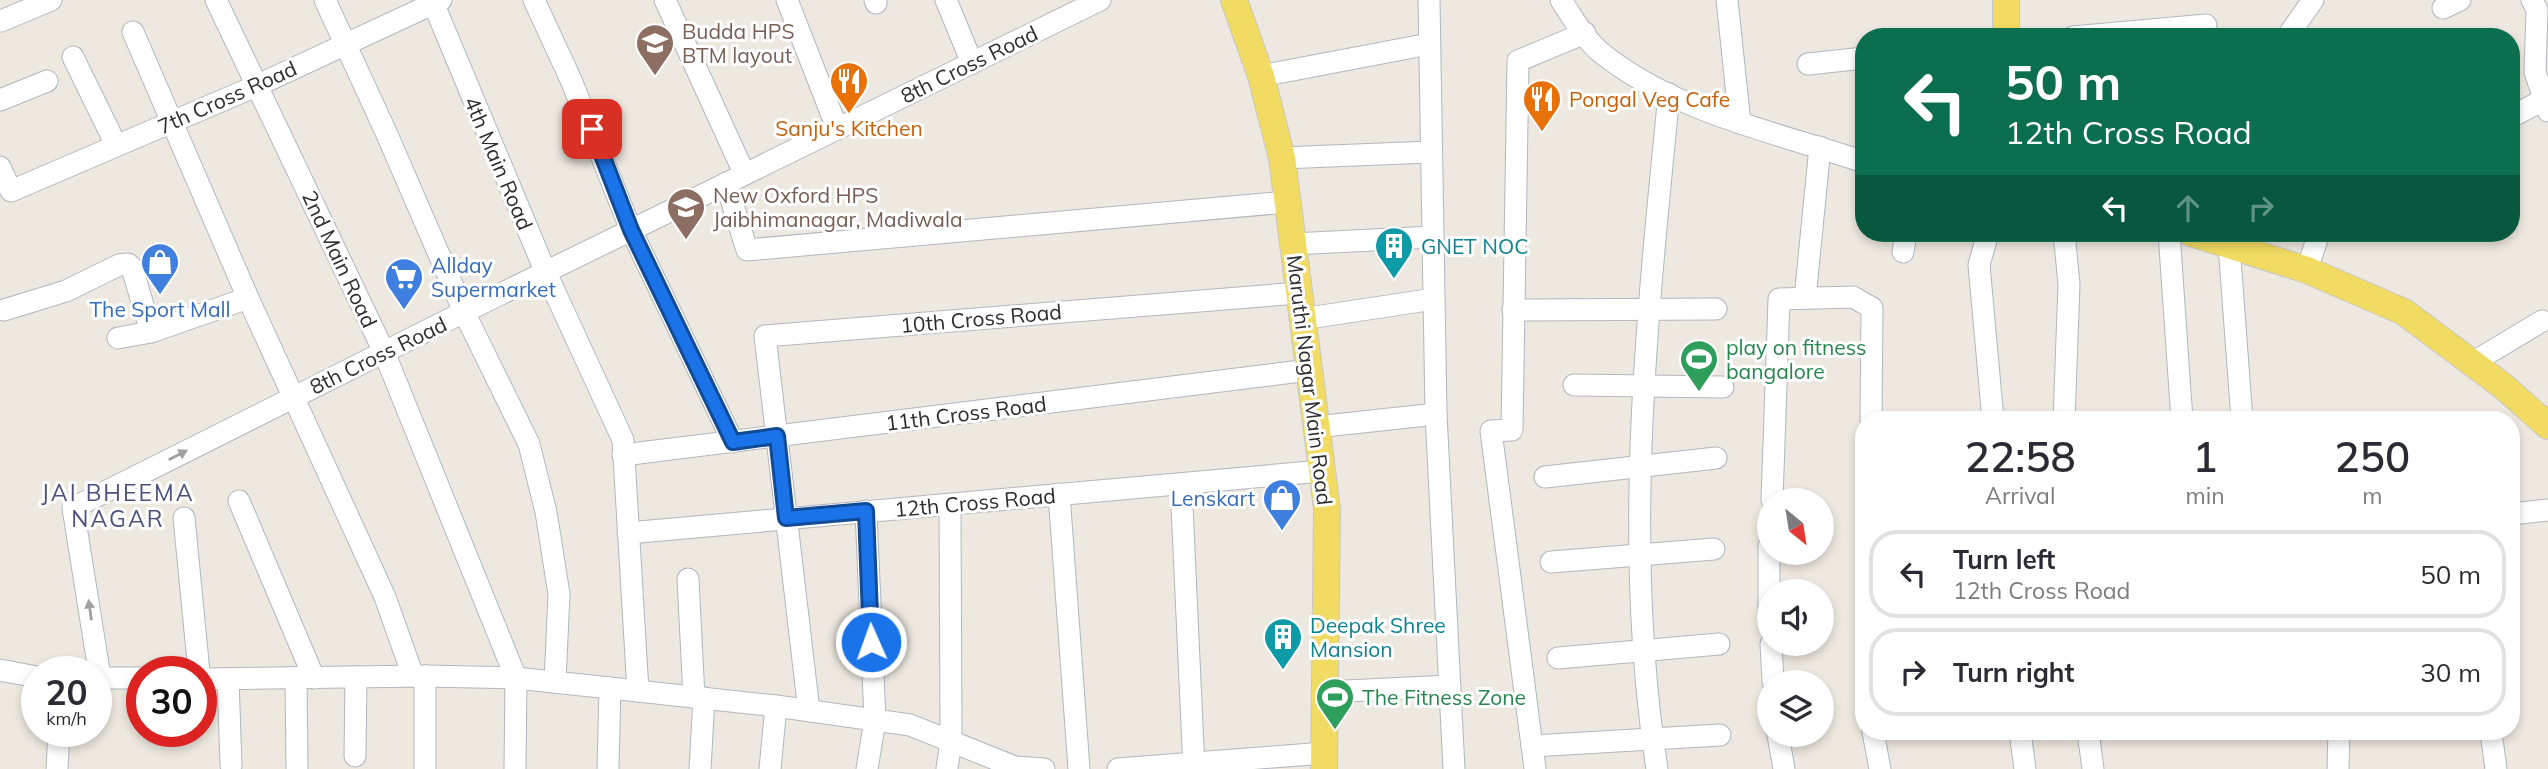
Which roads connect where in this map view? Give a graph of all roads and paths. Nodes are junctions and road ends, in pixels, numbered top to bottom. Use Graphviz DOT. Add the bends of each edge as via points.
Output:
graph roads {
  1 [pos="51,0"];
  2 [pos="216,0"];
  3 [pos="325,0"];
  4 [pos="534,0"];
  5 [pos="665,0"];
  6 [pos="787,0"];
  7 [pos="946,0"];
  8 [pos="1100,0"];
  9 [pos="1234,0"];
  10 [pos="1429,0"];
  11 [pos="1561,0"];
  12 [pos="1727,0"];
  13 [pos="2006,0"];
  14 [pos="2312,0"];
  15 [pos="2532,0"];
  16 [pos="435,1"];
  17 [pos="1059,9"];
  18 [pos="1,21"];
  19 [pos="2206,26"];
  20 [pos="2006,28"];
  21 [pos="2182,28"];
  22 [pos="2293,28"];
  23 [pos="134,32"];
  24 [pos="1585,33"];
  25 [pos="1429,44"];
  26 [pos="345,45"];
  27 [pos="73,57"];
  28 [pos="1855,59"];
  29 [pos="972,63"];
  30 [pos="1808,64"];
  31 [pos="1261,76"];
  32 [pos="47,81"];
  33 [pos="257,86"];
  34 [pos="1669,94"];
  35 [pos="2545,97"];
  36 [pos="0,100"];
  37 [pos="2520,112"];
  38 [pos="173,122"];
  39 [pos="1740,123"];
  40 [pos="837,128"];
  41 [pos="116,145"];
  42 [pos="1820,147"];
  43 [pos="1430,152"];
  44 [pos="1282,158"];
  45 [pos="1855,159"];
  46 [pos="0,167"];
  47 [pos="735,178"];
  48 [pos="1287,202"];
  49 [pos="631,230"];
  50 [pos="1433,237"];
  51 [pos="1985,242"];
  52 [pos="2065,242"];
  53 [pos="2170,242"];
  54 [pos="2219,242"];
  55 [pos="2316,242"];
  56 [pos="1293,244"];
  57 [pos="2229,245"];
  58 [pos="2307,270"];
  59 [pos="546,273"];
  60 [pos="248,298"];
  61 [pos="1805,298"];
  62 [pos="1434,299"];
  63 [pos="1300,306"];
  64 [pos="1649,307"];
  65 [pos="1716,309"];
  66 [pos="4,310"];
  67 [pos="1513,310"];
  68 [pos="464,312"];
  69 [pos="2542,321"];
  70 [pos="151,332"];
  71 [pos="118,338"];
  72 [pos="384,352"];
  73 [pos="2472,363"];
  74 [pos="1309,370"];
  75 [pos="1643,383"];
  76 [pos="1574,385"];
  77 [pos="1723,387"];
  78 [pos="294,396"];
  79 [pos="1871,411"];
  80 [pos="1992,411"];
  81 [pos="2064,411"];
  82 [pos="2181,411"];
  83 [pos="2241,411"];
  84 [pos="1436,414"];
  85 [pos="2548,426"];
  86 [pos="1316,427"];
  87 [pos="777,436"];
  88 [pos="733,442"];
  89 [pos="624,455"];
  90 [pos="1716,458"];
  91 [pos="1639,466"];
  92 [pos="1322,471"];
  93 [pos="1545,477"];
  94 [pos="1181,484"];
  95 [pos="1772,488"];
  96 [pos="1059,494"];
  97 [pos="239,501"];
  98 [pos="950,504"];
  99 [pos="2548,510"];
  100 [pos="866,511"];
  101 [pos="2520,513"];
  102 [pos="184,518"];
  103 [pos="786,518"];
  104 [pos="628,533"];
  105 [pos="1714,549"];
  106 [pos="1641,555"];
  107 [pos="1551,562"];
  108 [pos="688,579"];
  109 [pos="1719,644"];
  110 [pos="1646,649"];
  111 [pos="95,656"];
  112 [pos="197,656"];
  113 [pos="1558,658"];
  114 [pos="0,670"];
  115 [pos="21,674"];
  116 [pos="419,676"];
  117 [pos="356,677"];
  118 [pos="305,678"];
  119 [pos="516,678"];
  120 [pos="217,679"];
  121 [pos="228,679"];
  122 [pos="555,682"];
  123 [pos="1450,686"];
  124 [pos="610,688"];
  125 [pos="638,691"];
  126 [pos="1325,692"];
  127 [pos="699,698"];
  128 [pos="776,706"];
  129 [pos="809,711"];
  130 [pos="875,720"];
  131 [pos="1720,735"];
  132 [pos="1653,739"];
  133 [pos="1875,740"];
  134 [pos="2021,740"];
  135 [pos="2089,740"];
  136 [pos="2339,740"];
  137 [pos="2492,740"];
  138 [pos="951,742"];
  139 [pos="1532,746"];
  140 [pos="58,747"];
  141 [pos="1780,747"];
  142 [pos="355,756"];
  143 [pos="1324,761"];
  144 [pos="231,765"];
  145 [pos="1194,766"];
  146 [pos="947,768"];
  147 [pos="57,769"];
  148 [pos="297,769"];
  149 [pos="425,769"];
  150 [pos="515,769"];
  151 [pos="608,769"];
  152 [pos="700,769"];
  153 [pos="770,769"];
  154 [pos="867,769"];
  155 [pos="1044,769"];
  156 [pos="1079,769"];
  157 [pos="1118,769"];
  158 [pos="1454,769"];
  159 [pos="1535,769"];
  160 [pos="1657,769"];
  161 [pos="1784,769"];
  162 [pos="1880,769"];
  163 [pos="2025,769"];
  164 [pos="2094,769"];
  165 [pos="2338,769"];
  166 [pos="2496,769"];
  1 -- 18 [label="street"];
  2 -- 33 [label="street, 2nd Main Road"];
  3 -- 26 [label="street"];
  4 -- 49 [label="street"];
  5 -- 47 [label="street"];
  6 -- 40 [label="street"];
  7 -- 29 [label="street"];
  8 -- 17 [label="street, 8th Cross Road"];
  9 -- 31 [label="main road, Maruthi Nagar Main Road"];
  10 -- 25 [label="street"];
  11 -- 24 [label="street"];
  12 -- 39 [label="street"];
  13 -- 20 [label="main road"];
  14 -- 22 [label="street"];
  15 -- 35 [label="street" via="2537,10 2535,72"];
  16 -- 26 [label="street, 7th Cross Road"];
  16 -- 59 [label="street, 4th Main Road"];
  17 -- 29 [label="street, 8th Cross Road"];
  19 -- 21 [label="street"];
  23 -- 38 [label="street"];
  24 -- 34 [label="street" via="1598,50"];
  24 -- 67 [label="street" via="1518,61"];
  25 -- 31 [label="street"];
  25 -- 43 [label="street"];
  26 -- 33 [label="street, 7th Cross Road"];
  26 -- 68 [label="street"];
  27 -- 41 [label="street"];
  28 -- 30 [label="street"];
  29 -- 40 [label="street, 8th Cross Road"];
  31 -- 44 [label="main road, Maruthi Nagar Main Road"];
  32 -- 36 [label="street"];
  33 -- 38 [label="street, 7th Cross Road"];
  33 -- 72 [label="street, 2nd Main Road"];
  34 -- 39 [label="street"];
  34 -- 64 [label="street"];
  35 -- 37 [label="street"];
  38 -- 41 [label="street, 7th Cross Road"];
  38 -- 60 [label="street"];
  39 -- 42 [label="street"];
  40 -- 47 [label="street, 8th Cross Road"];
  41 -- 46 [label="street, 7th Cross Road" via="10,191"];
  42 -- 45 [label="street"];
  42 -- 61 [label="street"];
  43 -- 44 [label="street"];
  43 -- 50 [label="street"];
  44 -- 48 [label="main road, Maruthi Nagar Main Road"];
  47 -- 48 [label="street" via="747,250"];
  47 -- 49 [label="street, 8th Cross Road"];
  48 -- 56 [label="main road, Maruthi Nagar Main Road"];
  49 -- 59 [label="street, 8th Cross Road"];
  49 -- 88 [label="street"];
  50 -- 56 [label="street"];
  50 -- 62 [label="street"];
  51 -- 80 [label="street" via="1979,265"];
  52 -- 81 [label="street" via="2069,284"];
  53 -- 82 [label="street"];
  54 -- 57 [label="main road"];
  55 -- 58 [label="street"];
  56 -- 63 [label="main road, Maruthi Nagar Main Road"];
  57 -- 58 [label="main road"];
  57 -- 83 [label="street"];
  58 -- 73 [label="main road" via="2404,312"];
  59 -- 68 [label="street, 8th Cross Road"];
  59 -- 89 [label="street, 4th Main Road" via="623,440"];
  60 -- 70 [label="street"];
  60 -- 78 [label="street"];
  61 -- 79 [label="street" via="1853,298 1872,308"];
  61 -- 95 [label="street" via="1779,299"];
  62 -- 63 [label="street"];
  62 -- 84 [label="street"];
  63 -- 74 [label="main road, Maruthi Nagar Main Road"];
  63 -- 87 [label="street, 10th Cross Road" via="765,336"];
  64 -- 65 [label="street"];
  64 -- 67 [label="street"];
  64 -- 75 [label="street"];
  66 -- 70 [label="street" via="66,291 128,264"];
  67 -- 139 [label="street" via="1512,430 1491,431"];
  68 -- 72 [label="street, 8th Cross Road"];
  68 -- 122 [label="street" via="529,444 559,594"];
  69 -- 73 [label="street"];
  70 -- 71 [label="street"];
  72 -- 78 [label="street, 8th Cross Road"];
  72 -- 119 [label="street, 2nd Main Road"];
  73 -- 85 [label="main road"];
  74 -- 86 [label="main road, Maruthi Nagar Main Road"];
  74 -- 87 [label="street, 11th Cross Road"];
  75 -- 76 [label="street"];
  75 -- 77 [label="street"];
  75 -- 91 [label="street"];
  111 -- 78 [label="street, 8th Cross Road, one-way" via="73,508"];
  78 -- 116 [label="street"];
  84 -- 86 [label="street"];
  84 -- 123 [label="street"];
  86 -- 92 [label="main road, Maruthi Nagar Main Road"];
  87 -- 88 [label="street, 11th Cross Road"];
  87 -- 103 [label="street"];
  88 -- 89 [label="street, 11th Cross Road"];
  89 -- 104 [label="street, 4th Main Road"];
  90 -- 91 [label="street"];
  91 -- 93 [label="street"];
  91 -- 106 [label="street"];
  92 -- 94 [label="street, 12th Cross Road"];
  92 -- 126 [label="main road, Maruthi Nagar Main Road" via="1327,509"];
  94 -- 96 [label="street, 12th Cross Road"];
  94 -- 145 [label="street"];
  96 -- 98 [label="street, 12th Cross Road"];
  96 -- 156 [label="street"];
  97 -- 118 [label="street"];
  98 -- 100 [label="street, 12th Cross Road"];
  98 -- 138 [label="street"];
  99 -- 101 [label="street"];
  100 -- 103 [label="street, 12th Cross Road"];
  100 -- 130 [label="street"];
  102 -- 112 [label="street"];
  103 -- 104 [label="street, 12th Cross Road"];
  103 -- 129 [label="street"];
  104 -- 125 [label="street, 4th Main Road"];
  105 -- 106 [label="street"];
  106 -- 107 [label="street"];
  106 -- 110 [label="street"];
  108 -- 127 [label="street"];
  109 -- 110 [label="street"];
  110 -- 113 [label="street"];
  110 -- 132 [label="street"];
  114 -- 115 [label="street"];
  116 -- 117 [label="street"];
  116 -- 119 [label="street"];
  116 -- 149 [label="street"];
  117 -- 118 [label="street"];
  117 -- 142 [label="street"];
  118 -- 121 [label="street"];
  118 -- 148 [label="street"];
  119 -- 122 [label="street"];
  119 -- 150 [label="street"];
  120 -- 121 [label="street"];
  121 -- 144 [label="street"];
  122 -- 124 [label="street"];
  123 -- 126 [label="street"];
  123 -- 158 [label="street"];
  124 -- 125 [label="street"];
  124 -- 151 [label="street"];
  125 -- 127 [label="street"];
  126 -- 143 [label="main road, Maruthi Nagar Main Road"];
  127 -- 128 [label="street"];
  127 -- 152 [label="street"];
  128 -- 129 [label="street"];
  128 -- 153 [label="street"];
  129 -- 130 [label="street"];
  130 -- 138 [label="street" via="910,726"];
  130 -- 154 [label="street"];
  131 -- 132 [label="street"];
  132 -- 139 [label="street"];
  132 -- 160 [label="street"];
  133 -- 162 [label="street"];
  134 -- 163 [label="street"];
  135 -- 164 [label="street"];
  136 -- 165 [label="street"];
  137 -- 166 [label="street"];
  138 -- 146 [label="street"];
  138 -- 155 [label="street" via="1015,766"];
  139 -- 159 [label="street"];
  140 -- 147 [label="street"];
  141 -- 161 [label="street"];
  143 -- 145 [label="street"];
  145 -- 157 [label="street"];
}
